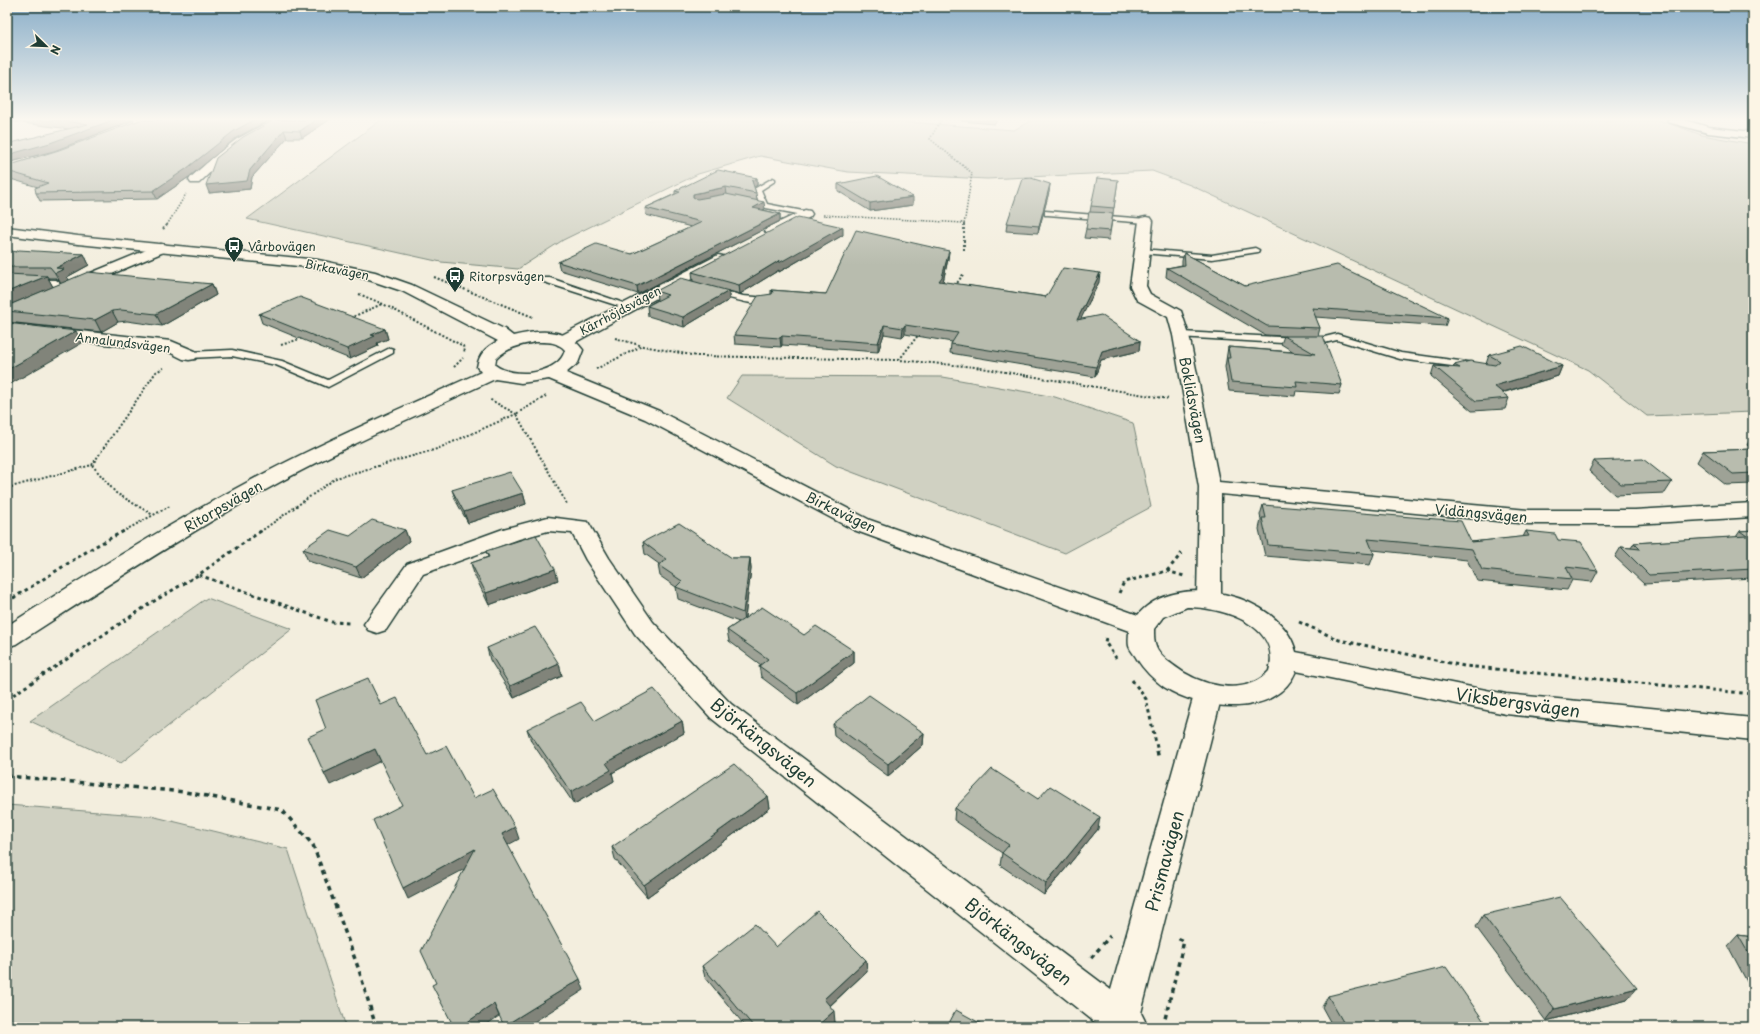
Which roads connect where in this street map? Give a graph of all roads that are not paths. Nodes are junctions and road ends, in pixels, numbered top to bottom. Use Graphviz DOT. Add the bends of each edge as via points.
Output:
graph roads {
  1 [pos="208,168"];
  2 [pos="195,180"];
  3 [pos="773,180"];
  4 [pos="742,201"];
  5 [pos="764,205"];
  6 [pos="1048,213"];
  7 [pos="804,214"];
  8 [pos="1146,221"];
  9 [pos="7,231"];
  10 [pos="762,236"];
  11 [pos="161,248"];
  12 [pos="1255,250"];
  13 [pos="734,251"];
  14 [pos="1142,251"];
  15 [pos="547,280"];
  16 [pos="7,281"];
  17 [pos="56,283"];
  18 [pos="706,289"];
  19 [pos="44,298"];
  20 [pos="768,301"];
  21 [pos="628,306"];
  22 [pos="7,328"];
  23 [pos="1181,335"];
  24 [pos="564,341"];
  25 [pos="510,342"];
  26 [pos="390,351"];
  27 [pos="189,355"];
  28 [pos="1486,369"];
  29 [pos="493,373"];
  30 [pos="551,373"];
  31 [pos="1210,488"];
  32 [pos="1753,510"];
  33 [pos="1209,592"];
  34 [pos="377,624"];
  35 [pos="1142,626"];
  36 [pos="7,638"];
  37 [pos="1285,660"];
  38 [pos="1208,695"];
  39 [pos="1753,729"];
  40 [pos="1123,1025"];
  1 -- 2 [label="street"];
  3 -- 5 [label="lane" via="757,189"];
  4 -- 5 [label="lane"];
  5 -- 7 [label="lane"];
  6 -- 8 [label="lane"];
  7 -- 10 [label="street"];
  8 -- 14 [label="street, Boklidsvägen"];
  9 -- 11 [label="street, Birkavägen"];
  11 -- 19 [label="street"];
  11 -- 25 [label="street, Birkavägen" via="318,264 370,275 407,288 498,333"];
  12 -- 14 [label="lane" via="1212,257"];
  13 -- 21 [label="street, Kärrhöjdsvägen" via="684,283"];
  14 -- 23 [label="street, Boklidsvägen" via="1138,286 1143,297 1175,314"];
  15 -- 21 [label="lane"];
  16 -- 17 [label="lane"];
  18 -- 20 [label="lane" via="742,300"];
  21 -- 24 [label="street, Kärrhöjdsvägen"];
  22 -- 27 [label="street, Annalundsvägen" via="172,346"];
  23 -- 28 [label="lane" via="1316,342 1337,337 1400,356"];
  23 -- 31 [label="street, Boklidsvägen"];
  24 -- 25 [label="street" via="535,337"];
  24 -- 30 [label="street" via="574,350 573,358"];
  25 -- 29 [label="street" via="496,349 487,358 486,367"];
  26 -- 27 [label="lane" via="328,384 279,363 232,354"];
  29 -- 30 [label="street" via="509,378"];
  29 -- 36 [label="street, Ritorpsvägen" via="330,448 253,488 104,576"];
  30 -- 35 [label="street, Birkavägen" via="652,415 862,524"];
  31 -- 32 [label="street, Vidängsvägen" via="1528,517 1635,517"];
  31 -- 33 [label="street, Boklidsvägen"];
  33 -- 35 [label="street" via="1167,604 1153,611"];
  33 -- 37 [label="street" via="1261,621 1277,637"];
  34 -- 40 [label="street, Björkängsvägen" via="415,568 511,534 548,524 580,527 598,560 644,628 721,711 1070,980"];
  35 -- 38 [label="street" via="1142,647 1157,669 1181,685"];
  37 -- 38 [label="street" via="1282,672 1274,683 1264,690 1230,697"];
  37 -- 39 [label="street, Viksbergsvägen" via="1506,704"];
  38 -- 40 [label="street, Prismavägen"];
}
